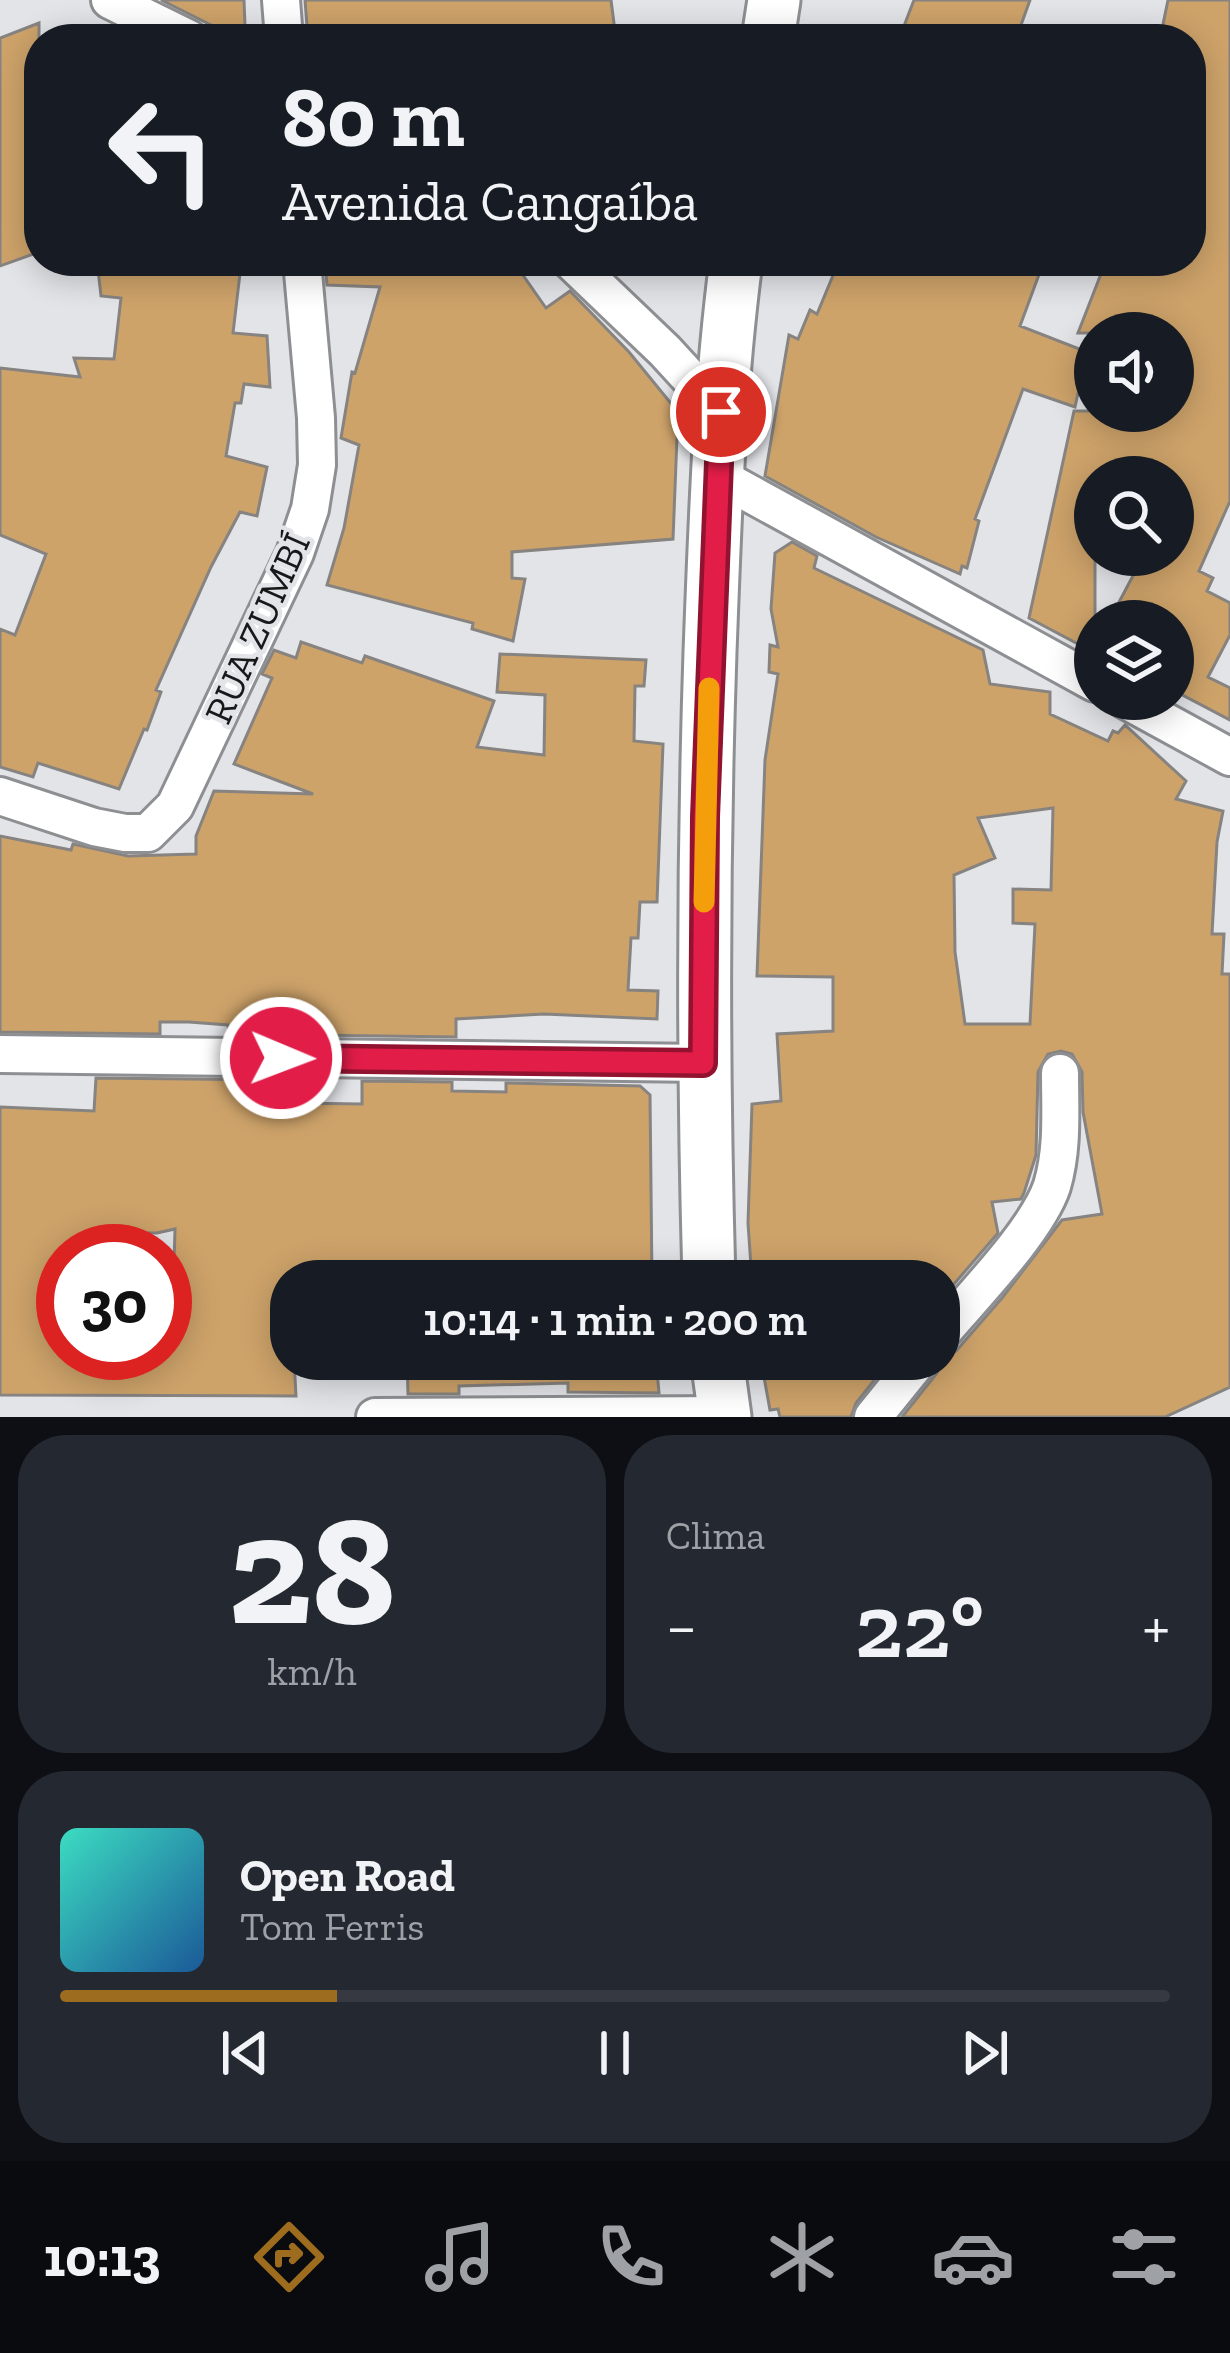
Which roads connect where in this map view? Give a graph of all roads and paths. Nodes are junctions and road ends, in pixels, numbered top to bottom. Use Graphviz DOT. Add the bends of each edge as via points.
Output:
graph roads {
  1 [pos="110,0"];
  2 [pos="159,24"];
  3 [pos="303,276"];
  4 [pos="587,276"];
  5 [pos="735,276"];
  6 [pos="721,412"];
  7 [pos="716,475"];
  8 [pos="1074,671"];
  9 [pos="1162,720"];
  10 [pos="1230,757"];
  11 [pos="0,796"];
  12 [pos="0,1054"];
  13 [pos="703,1063"];
  14 [pos="1060,1073"];
  15 [pos="708,1260"];
  16 [pos="960,1311"];
  17 [pos="720,1380"];
  18 [pos="903,1380"];
  19 [pos="724,1416"];
  20 [pos="375,1417"];
  21 [pos="873,1417"];
  1 -- 2 [label="street"];
  3 -- 11 [label="street, RUA ZUMBÍ" via="316,418 310,509 175,806 148,832 124,833"];
  4 -- 6 [label="street"];
  5 -- 6 [label="main road"];
  6 -- 7 [label="main road"];
  7 -- 8 [label="street"];
  7 -- 13 [label="main road"];
  9 -- 10 [label="street"];
  12 -- 13 [label="street"];
  13 -- 15 [label="main road"];
  14 -- 16 [label="street" via="1051,1190"];
  17 -- 19 [label="main road"];
  18 -- 21 [label="street"];
  19 -- 20 [label="street"];
}
